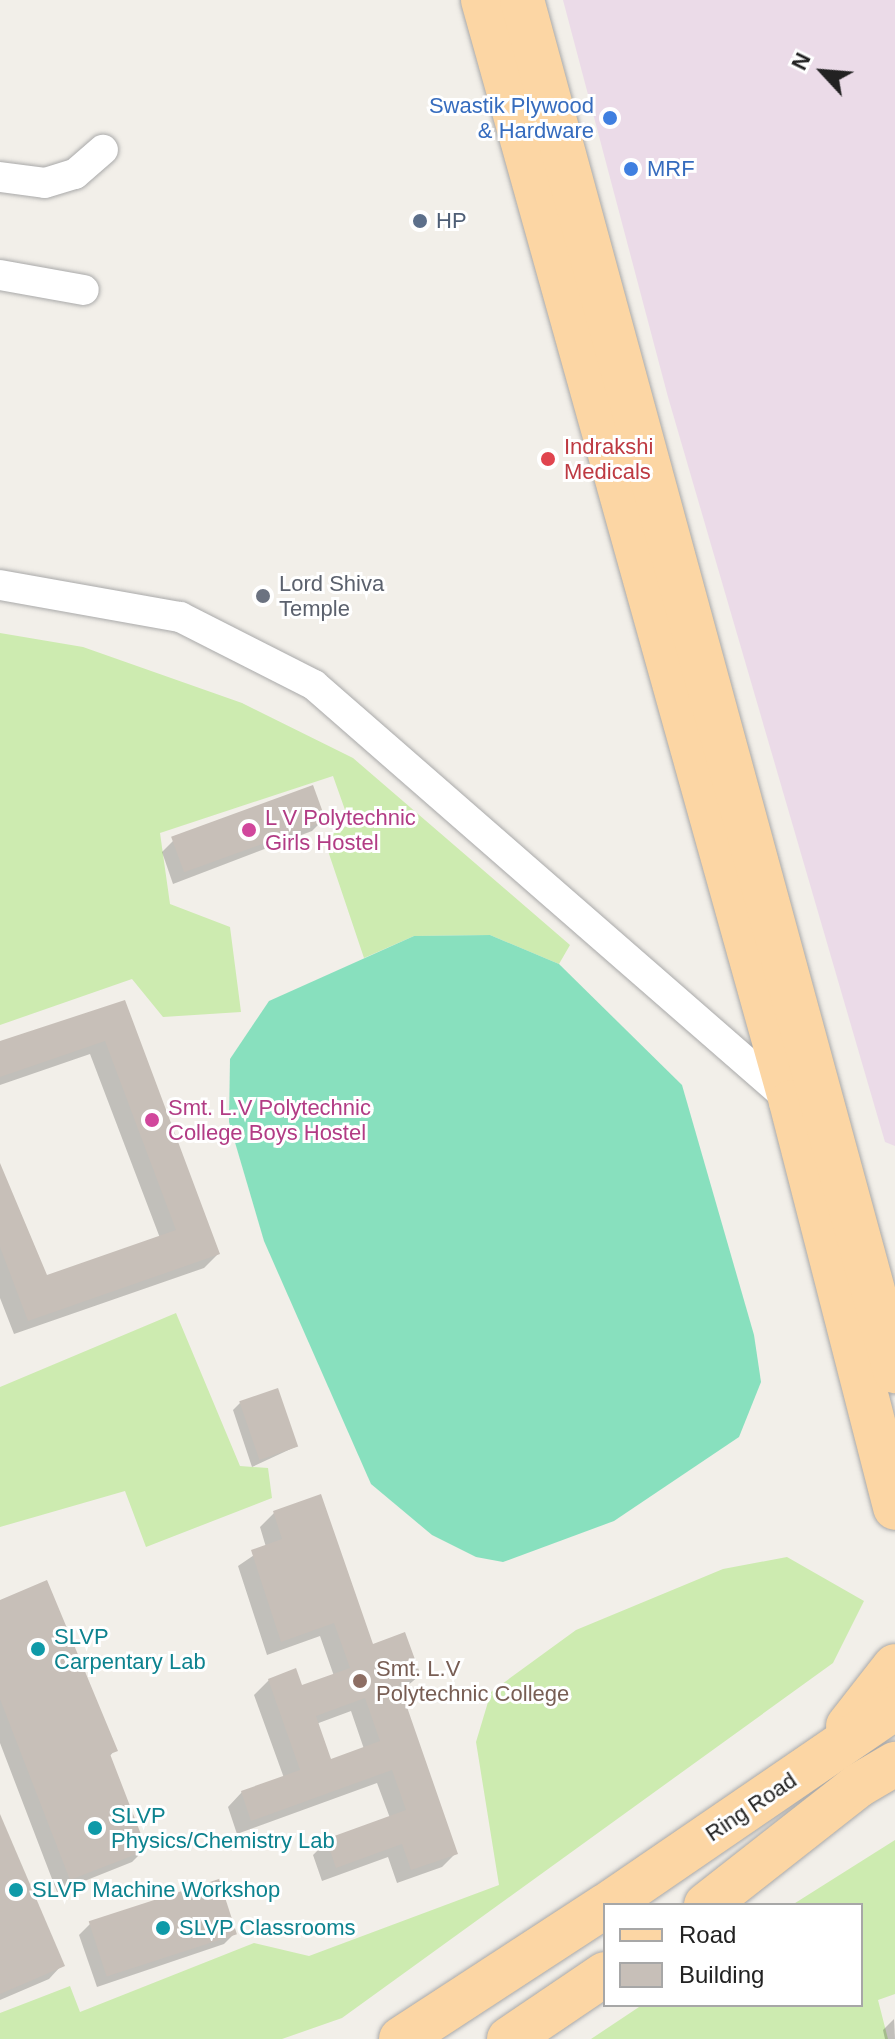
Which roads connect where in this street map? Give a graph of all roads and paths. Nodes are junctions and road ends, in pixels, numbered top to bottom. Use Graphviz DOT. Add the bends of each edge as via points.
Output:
graph roads {
  1 [pos="483,0"];
  2 [pos="522,0"];
  3 [pos="103,150"];
  4 [pos="0,177"];
  5 [pos="564,226"];
  6 [pos="0,275"];
  7 [pos="84,290"];
  8 [pos="0,585"];
  9 [pos="807,1096"];
  10 [pos="895,1371"];
  11 [pos="895,1508"];
  12 [pos="895,1666"];
  13 [pos="895,1708"];
  14 [pos="814,1764"];
  15 [pos="895,1764"];
  16 [pos="895,1792"];
  17 [pos="835,1809"];
  18 [pos="610,1903"];
  19 [pos="709,1903"];
  20 [pos="603,1908"];
  21 [pos="603,1975"];
  22 [pos="401,2039"];
  23 [pos="509,2039"];
  1 -- 5 [label="main road"];
  2 -- 5 [label="main road"];
  3 -- 4 [label="street" via="75,174 45,183"];
  5 -- 9 [label="main road"];
  6 -- 7 [label="street"];
  8 -- 9 [label="street" via="180,617 314,685"];
  9 -- 10 [label="main road"];
  9 -- 11 [label="main road"];
  12 -- 14 [label="main road"];
  13 -- 14 [label="main road, Ring Road"];
  14 -- 18 [label="main road, Ring Road"];
  15 -- 17 [label="main road" via="859,1785"];
  16 -- 17 [label="main road"];
  17 -- 19 [label="main road"];
  20 -- 22 [label="main road, Ring Road"];
  21 -- 23 [label="main road"];
}
